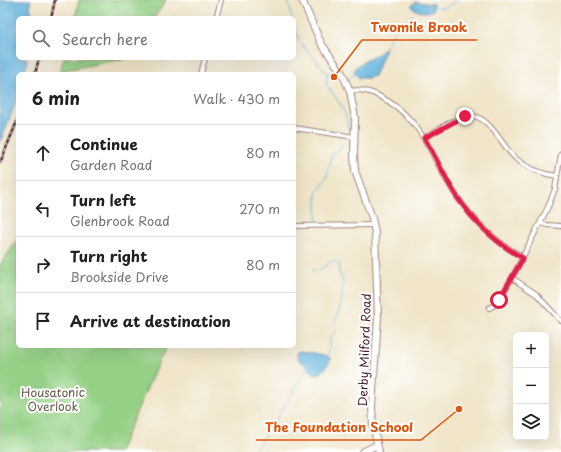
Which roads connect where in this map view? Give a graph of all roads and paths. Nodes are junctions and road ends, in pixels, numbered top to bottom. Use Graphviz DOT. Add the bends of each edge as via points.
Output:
graph roads {
  1 [pos="221,0"];
  2 [pos="302,0"];
  3 [pos="217,16"];
  4 [pos="204,60"];
  5 [pos="202,72"];
  6 [pos="350,91"];
  7 [pos="296,128"];
  8 [pos="355,137"];
  9 [pos="424,138"];
  10 [pos="561,154"];
  11 [pos="557,176"];
  12 [pos="541,223"];
  13 [pos="374,225"];
  14 [pos="296,226"];
  15 [pos="561,226"];
  16 [pos="523,258"];
  17 [pos="512,278"];
  18 [pos="489,308"];
  19 [pos="561,321"];
  20 [pos="377,445"];
  21 [pos="362,452"];
  22 [pos="379,452"];
  1 -- 3 [label="street"];
  2 -- 6 [label="main road, Derby Milford Road" via="318,37 343,75"];
  4 -- 5 [label="street"];
  6 -- 8 [label="main road, Derby Milford Road" via="355,118"];
  6 -- 9 [label="street" via="366,91 392,103 410,119"];
  7 -- 8 [label="street"];
  8 -- 13 [label="main road, Derby Milford Road" via="355,171"];
  9 -- 11 [label="street" via="460,118 476,116 486,122 523,164 536,171"];
  9 -- 16 [label="street" via="448,183 467,211 507,248"];
  10 -- 11 [label="street"];
  11 -- 12 [label="street" via="553,196"];
  12 -- 15 [label="street"];
  12 -- 16 [label="street"];
  13 -- 14 [label="street"];
  13 -- 20 [label="main road, Derby Milford Road" via="378,317 372,407"];
  16 -- 17 [label="street"];
  17 -- 18 [label="street" via="499,300"];
  17 -- 19 [label="street" via="536,294"];
  20 -- 21 [label="main road"];
  20 -- 22 [label="main road, Derby Milford Road"];
}
